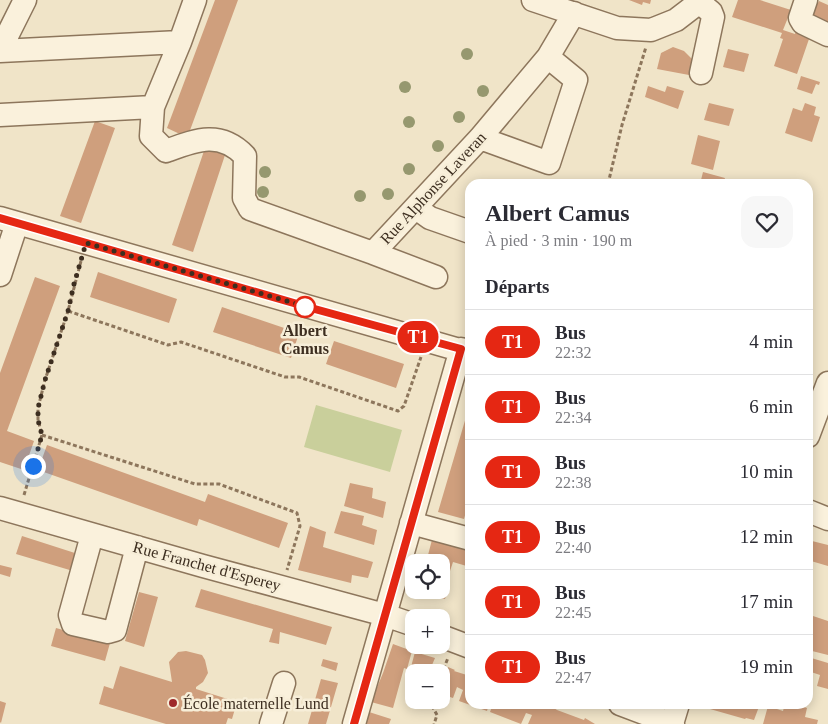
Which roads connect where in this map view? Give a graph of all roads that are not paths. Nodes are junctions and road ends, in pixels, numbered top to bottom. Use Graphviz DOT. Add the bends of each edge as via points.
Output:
graph roads {
  1 [pos="25,0"];
  2 [pos="195,0"];
  3 [pos="533,0"];
  4 [pos="806,0"];
  5 [pos="701,2"];
  6 [pos="574,13"];
  7 [pos="828,35"];
  8 [pos="180,42"];
  9 [pos="0,50"];
  10 [pos="548,57"];
  11 [pos="701,73"];
  12 [pos="153,107"];
  13 [pos="0,115"];
  14 [pos="480,138"];
  15 [pos="416,208"];
  16 [pos="8,221"];
  17 [pos="465,230"];
  18 [pos="373,253"];
  19 [pos="0,275"];
  20 [pos="436,277"];
  21 [pos="465,351"];
  22 [pos="828,383"];
  23 [pos="460,389"];
  24 [pos="813,423"];
  25 [pos="9,510"];
  26 [pos="813,513"];
  27 [pos="828,519"];
  28 [pos="411,523"];
  29 [pos="92,535"];
  30 [pos="465,538"];
  31 [pos="138,547"];
  32 [pos="385,614"];
  33 [pos="405,622"];
  34 [pos="450,639"];
  35 [pos="465,645"];
  36 [pos="284,683"];
  37 [pos="628,709"];
  38 [pos="676,709"];
  39 [pos="643,719"];
  40 [pos="271,724"];
  41 [pos="354,724"];
  42 [pos="672,724"];
  1 -- 9 [label="street"];
  2 -- 8 [label="street, Rue Alphonse Laveran"];
  3 -- 6 [label="street"];
  4 -- 7 [label="street" via="800,18 803,23"];
  5 -- 6 [label="street" via="676,20 651,30 617,28"];
  5 -- 11 [label="street" via="713,17"];
  6 -- 10 [label="street, Rue Alphonse Laveran"];
  8 -- 9 [label="street"];
  8 -- 12 [label="street, Rue Alphonse Laveran"];
  10 -- 14 [label="street, Rue Alphonse Laveran"];
  10 -- 14 [label="street" via="576,80 549,163"];
  12 -- 13 [label="street"];
  12 -- 18 [label="street, Rue Alphonse Laveran" via="151,136 166,151 196,140 217,139 236,146 245,156 244,198 250,209"];
  14 -- 15 [label="street, Rue Alphonse Laveran"];
  15 -- 17 [label="street" via="430,218"];
  15 -- 18 [label="street, Rue Alphonse Laveran"];
  16 -- 19 [label="street"];
  16 -- 21 [label="street"];
  18 -- 20 [label="street"];
  21 -- 23 [label="street"];
  22 -- 24 [label="street"];
  23 -- 28 [label="street"];
  25 -- 29 [label="street, Rue Franchet d'Esperey"];
  26 -- 27 [label="street"];
  28 -- 30 [label="street"];
  28 -- 32 [label="street"];
  29 -- 31 [label="street, Rue Franchet d'Esperey"];
  29 -- 31 [label="street" via="70,615 73,624 108,632 115,630"];
  31 -- 32 [label="street, Rue Franchet d'Esperey"];
  32 -- 33 [label="street, Rue Franchet d'Esperey"];
  32 -- 41 [label="street"];
  34 -- 35 [label="street"];
  36 -- 40 [label="street"];
  37 -- 39 [label="street"];
  38 -- 42 [label="street"];
  39 -- 42 [label="street"];
}
